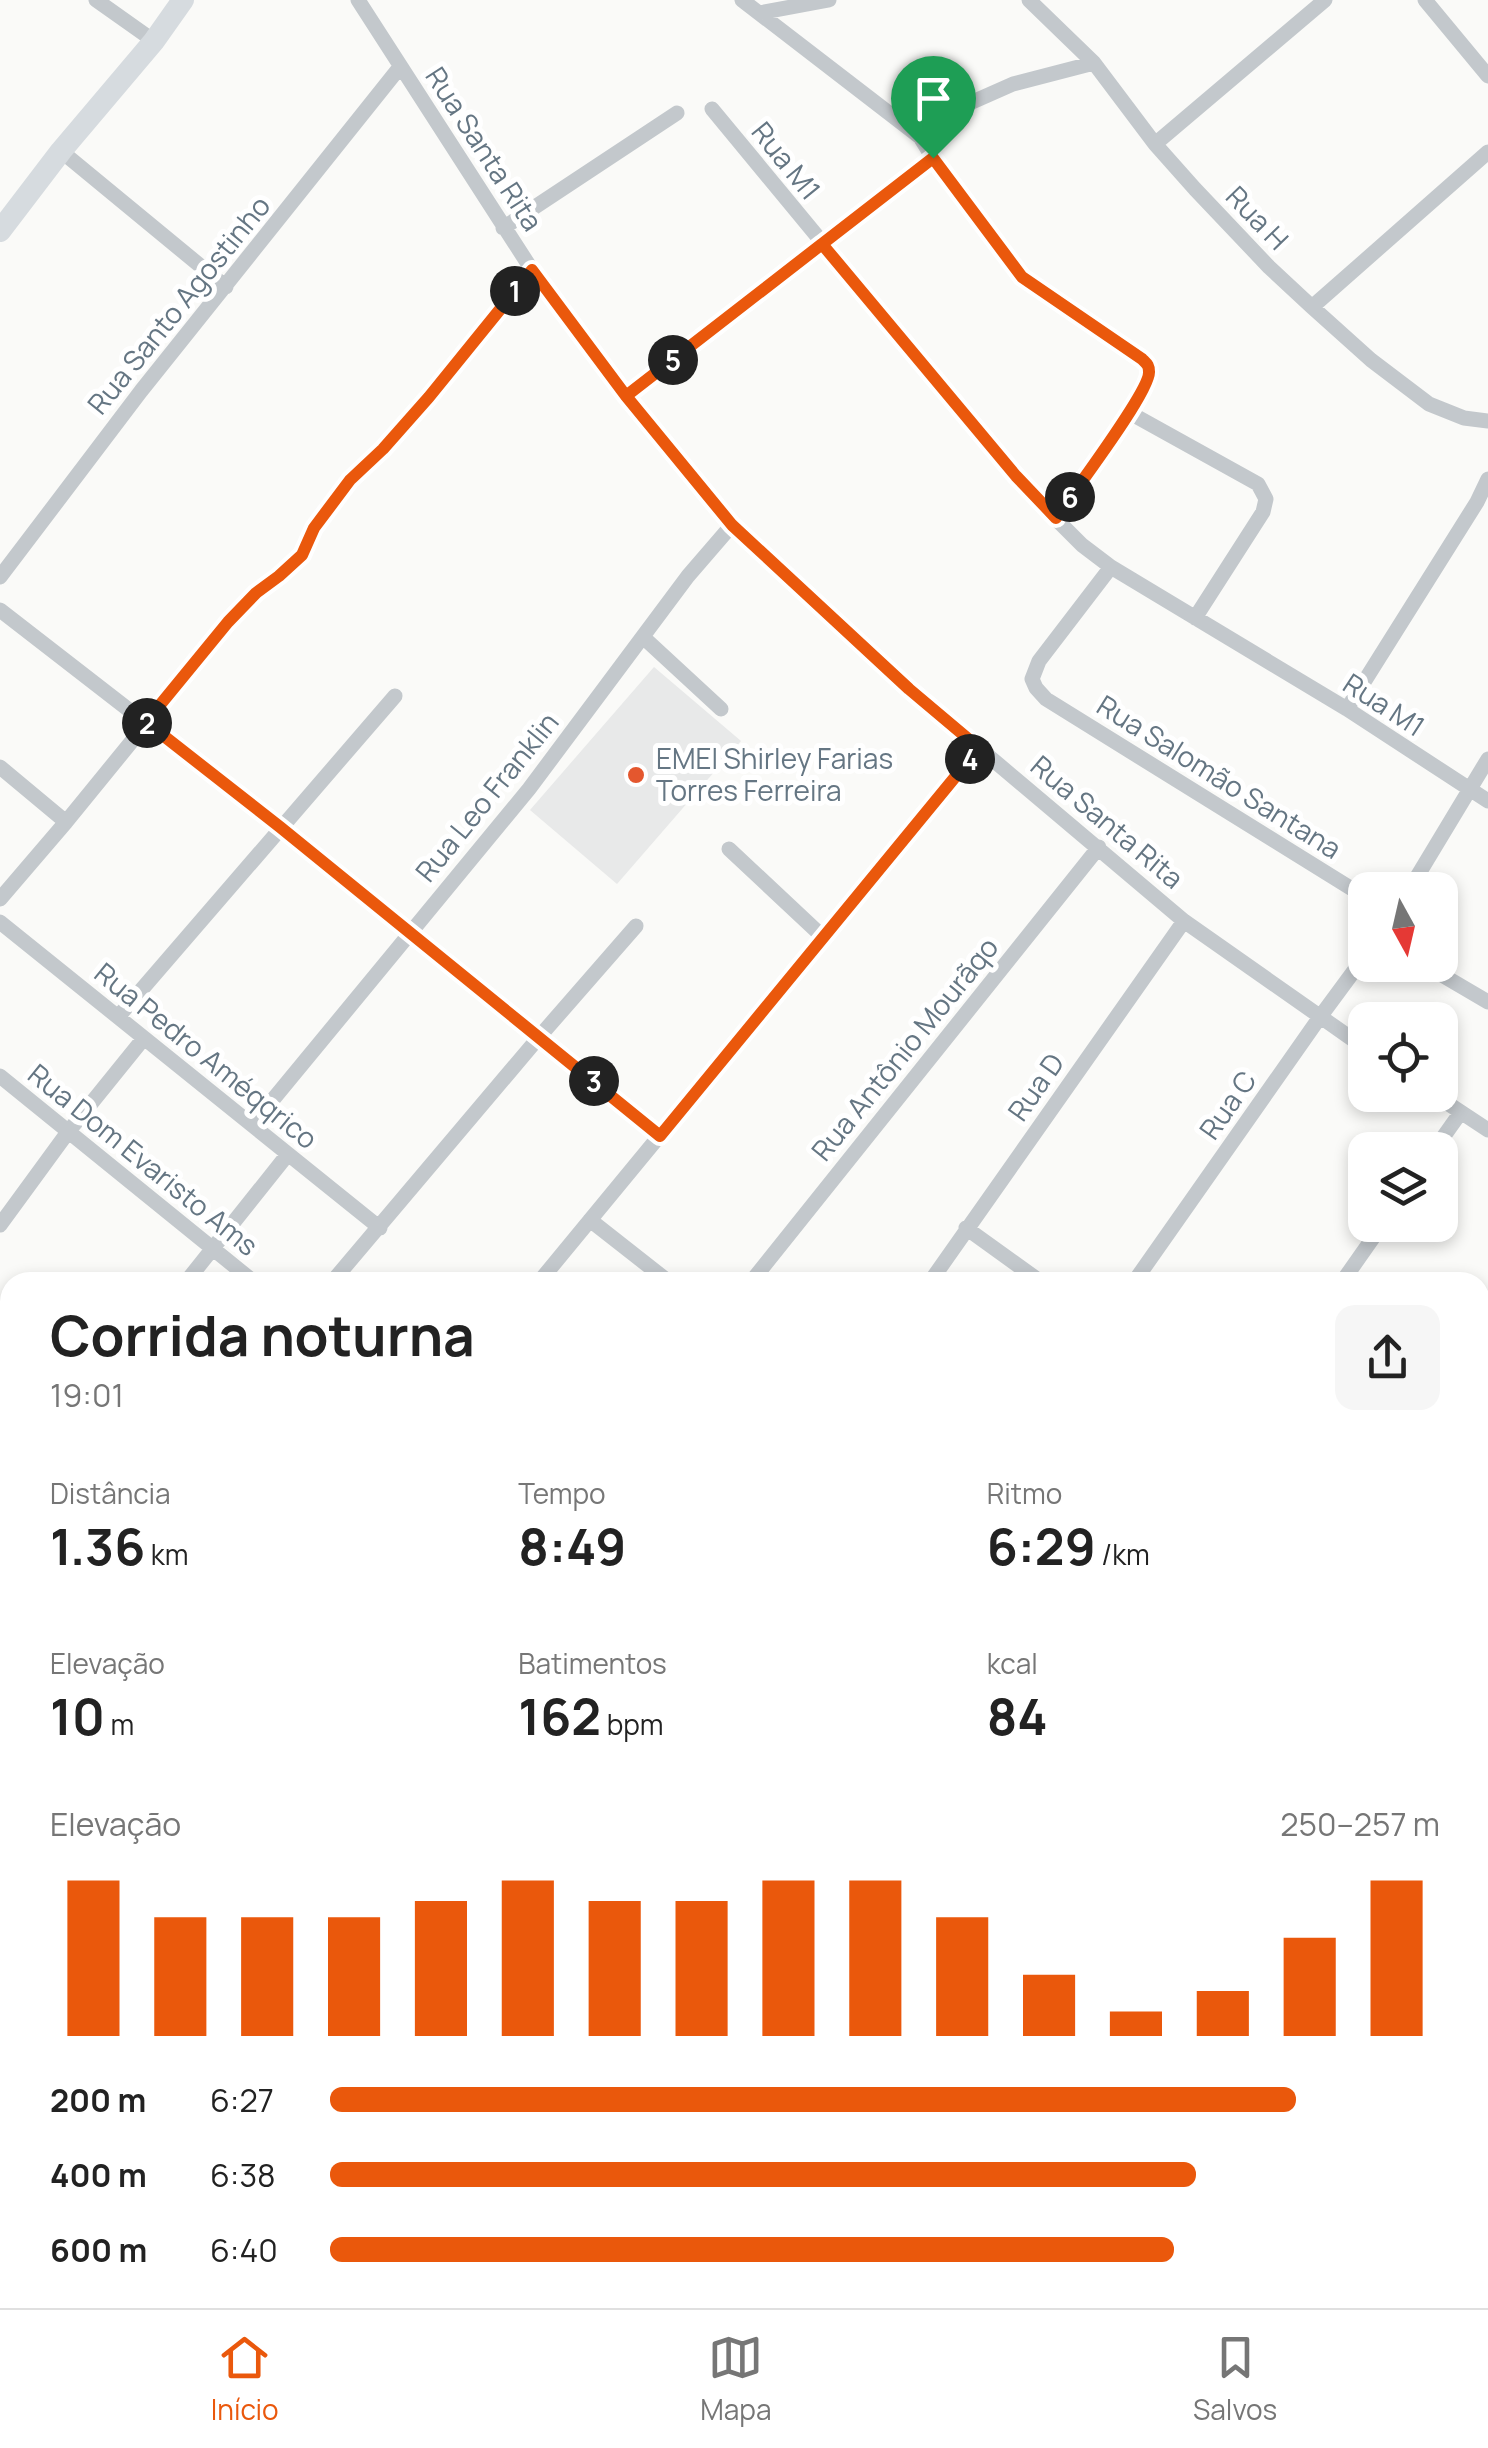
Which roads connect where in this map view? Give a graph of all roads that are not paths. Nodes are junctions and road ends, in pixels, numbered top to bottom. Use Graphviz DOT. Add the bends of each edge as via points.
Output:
graph roads {
  1 [pos="96,0"];
  2 [pos="183,0"];
  3 [pos="358,0"];
  4 [pos="742,0"];
  5 [pos="829,0"];
  6 [pos="1029,0"];
  7 [pos="1325,0"];
  8 [pos="1425,0"];
  9 [pos="759,13"];
  10 [pos="154,42"];
  11 [pos="1094,63"];
  12 [pos="400,67"];
  13 [pos="1488,76"];
  14 [pos="712,109"];
  15 [pos="677,113"];
  16 [pos="920,137"];
  17 [pos="1155,144"];
  18 [pos="61,151"];
  19 [pos="1488,152"];
  20 [pos="933,158"];
  21 [pos="504,228"];
  22 [pos="0,231"];
  23 [pos="822,244"];
  24 [pos="532,270"];
  25 [pos="226,287"];
  26 [pos="1312,308"];
  27 [pos="626,396"];
  28 [pos="1130,414"];
  29 [pos="1488,421"];
  30 [pos="1488,479"];
  31 [pos="1056,518"];
  32 [pos="732,525"];
  33 [pos="1111,567"];
  34 [pos="0,577"];
  35 [pos="0,610"];
  36 [pos="1195,618"];
  37 [pos="643,637"];
  38 [pos="395,696"];
  39 [pos="721,709"];
  40 [pos="1346,709"];
  41 [pos="146,722"];
  42 [pos="979,748"];
  43 [pos="1488,759"];
  44 [pos="0,767"];
  45 [pos="1468,790"];
  46 [pos="1488,801"];
  47 [pos="66,822"];
  48 [pos="280,827"];
  49 [pos="1099,847"];
  50 [pos="729,849"];
  51 [pos="1420,872"];
  52 [pos="1348,886"];
  53 [pos="0,899"];
  54 [pos="1184,921"];
  55 [pos="0,922"];
  56 [pos="636,926"];
  57 [pos="410,932"];
  58 [pos="822,937"];
  59 [pos="1348,979"];
  60 [pos="1454,982"];
  61 [pos="1488,1002"];
  62 [pos="1320,1017"];
  63 [pos="118,1018"];
  64 [pos="540,1036"];
  65 [pos="1348,1036"];
  66 [pos="144,1038"];
  67 [pos="0,1076"];
  68 [pos="1458,1110"];
  69 [pos="1461,1112"];
  70 [pos="252,1125"];
  71 [pos="1488,1130"];
  72 [pos="68,1132"];
  73 [pos="1447,1132"];
  74 [pos="660,1136"];
  75 [pos="288,1154"];
  76 [pos="590,1220"];
  77 [pos="0,1225"];
  78 [pos="380,1228"];
  79 [pos="966,1228"];
  80 [pos="1370,1242"];
  81 [pos="212,1249"];
  82 [pos="194,1272"];
  83 [pos="241,1272"];
  84 [pos="341,1272"];
  85 [pos="547,1272"];
  86 [pos="656,1272"];
  87 [pos="759,1272"];
  88 [pos="937,1272"];
  89 [pos="1027,1272"];
  90 [pos="1141,1272"];
  91 [pos="1349,1272"];
  1 -- 10 [label="street"];
  2 -- 10 [label="street"];
  3 -- 12 [label="street, Rua Santa Rita"];
  4 -- 9 [label="street"];
  5 -- 9 [label="street"];
  6 -- 11 [label="street, Rua H"];
  7 -- 17 [label="street"];
  8 -- 13 [label="street"];
  9 -- 16 [label="street"];
  10 -- 18 [label="street"];
  11 -- 16 [label="street" via="961,106"];
  11 -- 17 [label="street, Rua H"];
  12 -- 21 [label="street, Rua Santa Rita"];
  12 -- 25 [label="street, Rua Santo Agostinho"];
  14 -- 23 [label="street, Rua M1"];
  15 -- 21 [label="street"];
  16 -- 20 [label="street"];
  17 -- 26 [label="street, Rua H"];
  18 -- 22 [label="street"];
  18 -- 25 [label="street"];
  19 -- 26 [label="street"];
  20 -- 23 [label="street"];
  20 -- 28 [label="street" via="1022,277 1148,366"];
  21 -- 24 [label="street, Rua Santa Rita"];
  23 -- 27 [label="street"];
  23 -- 31 [label="street, Rua M1"];
  24 -- 27 [label="street, Rua Santa Rita"];
  24 -- 41 [label="street" via="429,397 350,480 302,555 242,607"];
  25 -- 34 [label="street, Rua Santo Agostinho"];
  26 -- 29 [label="street, Rua H" via="1429,404"];
  27 -- 32 [label="street, Rua Santa Rita"];
  28 -- 31 [label="street"];
  28 -- 36 [label="street" via="1258,484 1266,499"];
  30 -- 40 [label="street"];
  31 -- 33 [label="street, Rua M1"];
  32 -- 37 [label="street, Rua Leo Franklin"];
  32 -- 42 [label="street, Rua Santa Rita"];
  33 -- 36 [label="street, Rua M1"];
  33 -- 52 [label="street, Rua Salomão Santana" via="1034,670 1036,688"];
  35 -- 41 [label="street"];
  36 -- 40 [label="street, Rua M1"];
  37 -- 39 [label="street"];
  37 -- 57 [label="street, Rua Leo Franklin" via="530,789"];
  38 -- 48 [label="street"];
  40 -- 45 [label="street, Rua M1"];
  41 -- 47 [label="street"];
  41 -- 48 [label="street"];
  42 -- 49 [label="street, Rua Santa Rita"];
  42 -- 58 [label="street"];
  43 -- 45 [label="street"];
  44 -- 47 [label="street"];
  45 -- 46 [label="street, Rua M1"];
  45 -- 51 [label="street"];
  47 -- 53 [label="street"];
  48 -- 57 [label="street"];
  48 -- 63 [label="street"];
  49 -- 54 [label="street, Rua Santa Rita"];
  49 -- 87 [label="street, Rua Antônio Mourãqo"];
  50 -- 58 [label="street"];
  54 -- 62 [label="street, Rua Santa Rita"];
  54 -- 79 [label="street, Rua D"];
  55 -- 63 [label="street, Rua Pedro Améqqrico"];
  56 -- 64 [label="street"];
  57 -- 64 [label="street"];
  57 -- 70 [label="street, Rua Leo Franklin"];
  58 -- 74 [label="street"];
  59 -- 62 [label="street, Rua C"];
  60 -- 61 [label="street"];
  62 -- 65 [label="street, Rua Santa Rita"];
  62 -- 90 [label="street, Rua C"];
  63 -- 66 [label="street, Rua Pedro Améqqrico"];
  64 -- 74 [label="street"];
  64 -- 78 [label="street"];
  66 -- 70 [label="street, Rua Pedro Améqqrico"];
  66 -- 72 [label="street"];
  67 -- 72 [label="street, Rua Dom Evaristo Ams"];
  68 -- 69 [label="street"];
  69 -- 71 [label="street"];
  69 -- 73 [label="street"];
  70 -- 75 [label="street, Rua Pedro Améqqrico"];
  72 -- 77 [label="street"];
  72 -- 81 [label="street, Rua Dom Evaristo Ams"];
  74 -- 76 [label="street"];
  75 -- 78 [label="street, Rua Pedro Améqqrico"];
  75 -- 81 [label="street"];
  76 -- 85 [label="street"];
  76 -- 86 [label="street"];
  78 -- 84 [label="street"];
  79 -- 88 [label="street, Rua D"];
  79 -- 89 [label="street"];
  80 -- 91 [label="street"];
  81 -- 82 [label="street"];
  81 -- 83 [label="street, Rua Dom Evaristo Ams"];
}
